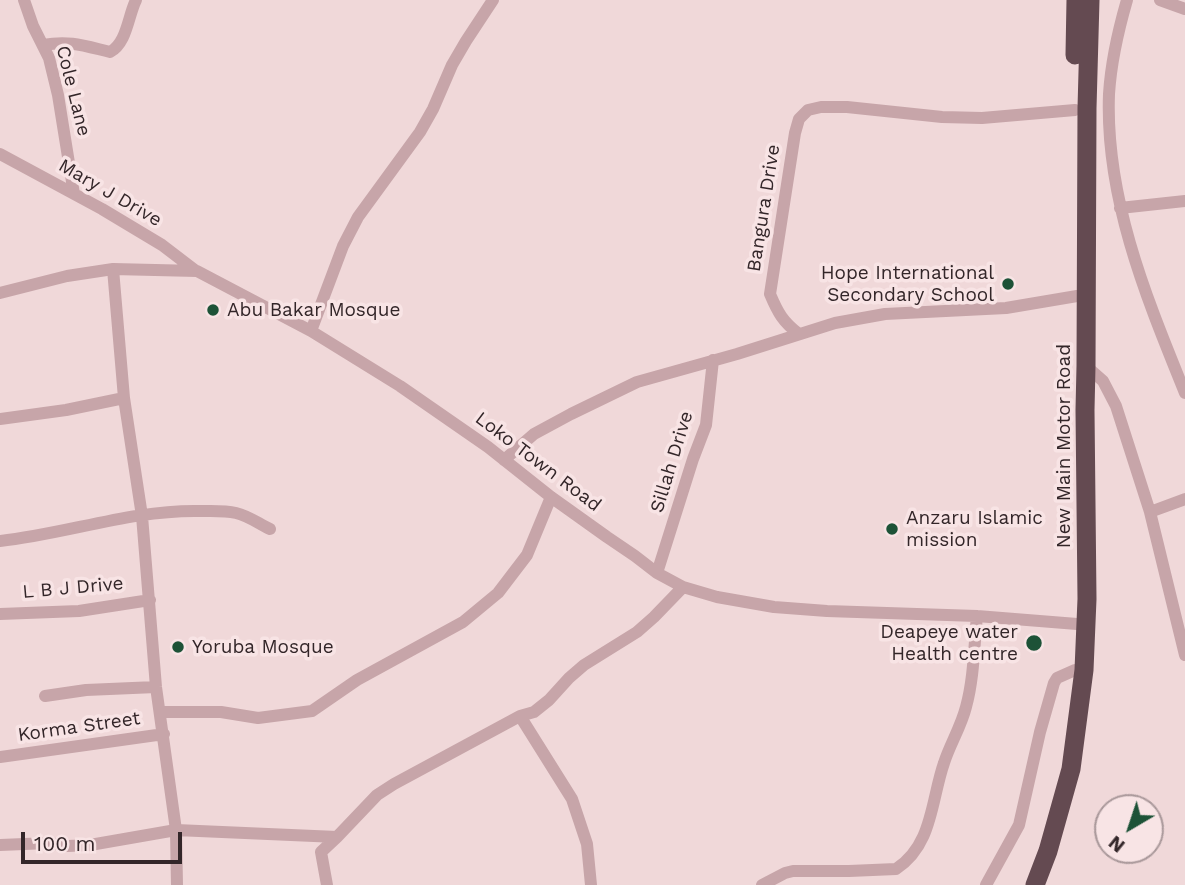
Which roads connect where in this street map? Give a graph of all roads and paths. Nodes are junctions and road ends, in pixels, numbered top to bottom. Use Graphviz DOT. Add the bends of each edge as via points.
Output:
graph roads {
  1 [pos="24,0"];
  2 [pos="493,0"];
  3 [pos="1076,0"];
  4 [pos="1090,0"];
  5 [pos="1128,0"];
  6 [pos="1160,0"];
  7 [pos="134,4"];
  8 [pos="1185,9"];
  9 [pos="43,45"];
  10 [pos="1075,110"];
  11 [pos="0,154"];
  12 [pos="74,194"];
  13 [pos="1185,201"];
  14 [pos="1121,208"];
  15 [pos="113,269"];
  16 [pos="197,271"];
  17 [pos="0,293"];
  18 [pos="1077,296"];
  19 [pos="311,331"];
  20 [pos="799,334"];
  21 [pos="713,360"];
  22 [pos="1086,366"];
  23 [pos="1185,393"];
  24 [pos="124,398"];
  25 [pos="0,419"];
  26 [pos="503,460"];
  27 [pos="551,497"];
  28 [pos="1185,499"];
  29 [pos="1150,512"];
  30 [pos="142,516"];
  31 [pos="271,529"];
  32 [pos="0,541"];
  33 [pos="657,573"];
  34 [pos="682,587"];
  35 [pos="149,600"];
  36 [pos="0,614"];
  37 [pos="976,616"];
  38 [pos="1077,624"];
  39 [pos="1185,655"];
  40 [pos="1075,670"];
  41 [pos="156,687"];
  42 [pos="45,696"];
  43 [pos="160,712"];
  44 [pos="520,716"];
  45 [pos="164,734"];
  46 [pos="0,757"];
  47 [pos="176,830"];
  48 [pos="337,837"];
  49 [pos="0,845"];
  50 [pos="177,885"];
  51 [pos="327,885"];
  52 [pos="591,885"];
  53 [pos="762,885"];
  54 [pos="986,885"];
  55 [pos="1025,885"];
  56 [pos="1035,885"];
  1 -- 9 [label="street, Cole Lane"];
  2 -- 19 [label="street" via="452,65 419,132 358,217"];
  3 -- 10 [label="highway, New Main Motor Road"];
  4 -- 22 [label="highway, New Main Motor Road"];
  5 -- 14 [label="street" via="1116,40 1109,94 1111,148"];
  6 -- 8 [label="street"];
  7 -- 9 [label="street" via="113,51 71,43"];
  9 -- 12 [label="street, Cole Lane" via="58,95"];
  10 -- 18 [label="highway, New Main Motor Road"];
  10 -- 20 [label="street, Bangura Drive" via="982,118 847,107 808,110 795,133 770,294 785,324"];
  11 -- 12 [label="street, Mary J Drive"];
  12 -- 16 [label="street, Mary J Drive" via="151,238"];
  13 -- 14 [label="street"];
  14 -- 23 [label="street" via="1138,270"];
  15 -- 16 [label="street, Loko Town Road"];
  15 -- 17 [label="street, Loko Town Road"];
  15 -- 24 [label="street"];
  16 -- 19 [label="street, Loko Town Road"];
  18 -- 20 [label="street" via="1006,308 885,314"];
  18 -- 38 [label="highway, New Main Motor Road"];
  19 -- 26 [label="street, Loko Town Road" via="400,386"];
  20 -- 21 [label="street"];
  21 -- 26 [label="street" via="614,392 534,434"];
  21 -- 33 [label="street, Sillah Drive" via="706,425"];
  22 -- 29 [label="street" via="1103,381 1116,406"];
  22 -- 56 [label="highway, New Main Motor Road" via="1084,670 1071,769"];
  24 -- 25 [label="street"];
  24 -- 30 [label="street"];
  26 -- 27 [label="street, Loko Town Road"];
  27 -- 33 [label="street, Loko Town Road"];
  27 -- 43 [label="street" via="527,555 498,593 463,622 357,680 312,711 258,718 221,712"];
  28 -- 29 [label="street"];
  29 -- 39 [label="street"];
  30 -- 31 [label="street" via="222,511 241,514"];
  30 -- 32 [label="street"];
  30 -- 35 [label="street"];
  33 -- 34 [label="street, Loko Town Road"];
  34 -- 37 [label="street, Loko Town Road" via="774,607"];
  34 -- 44 [label="street" via="636,632 584,665 534,712"];
  35 -- 36 [label="street, L B J Drive" via="79,611"];
  35 -- 41 [label="street"];
  37 -- 38 [label="street, Loko Town Road"];
  37 -- 53 [label="street" via="966,707 944,763 928,827 912,854 896,869 793,871"];
  38 -- 40 [label="highway, New Main Motor Road"];
  40 -- 54 [label="street" via="1054,683 1019,825"];
  40 -- 55 [label="highway, New Main Motor Road" via="1061,766"];
  41 -- 42 [label="street"];
  41 -- 43 [label="street"];
  43 -- 45 [label="street"];
  44 -- 48 [label="street" via="377,795"];
  44 -- 52 [label="street" via="572,799 587,844"];
  45 -- 46 [label="street, Korma Street"];
  45 -- 47 [label="street"];
  47 -- 48 [label="street"];
  47 -- 49 [label="street" via="90,845"];
  47 -- 50 [label="street"];
  48 -- 51 [label="street" via="320,852"];
}
